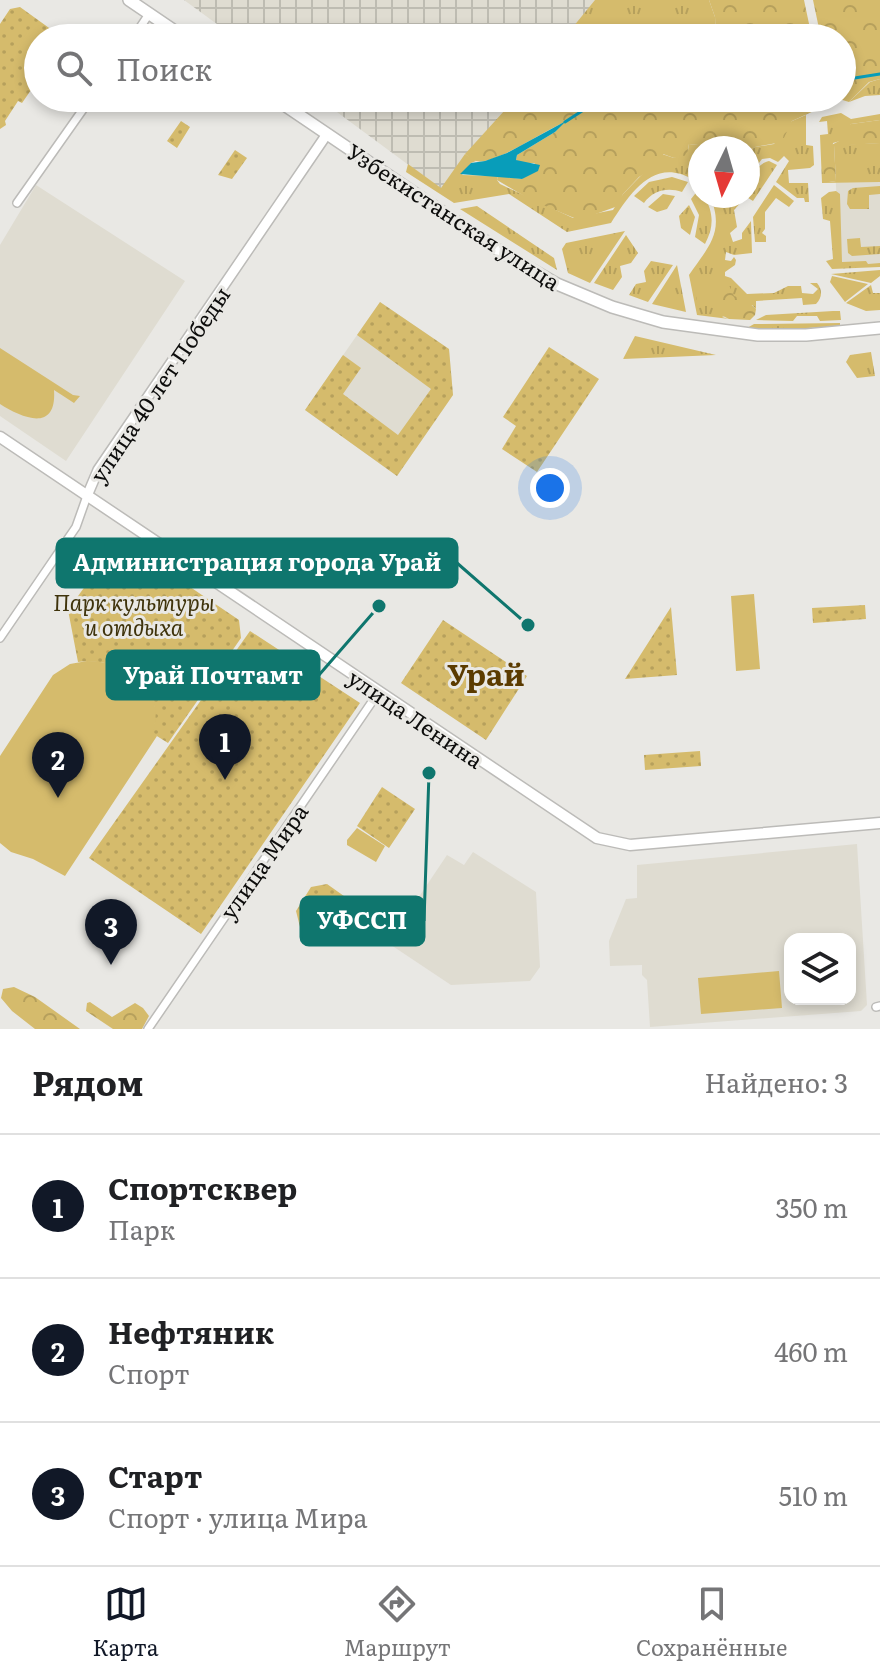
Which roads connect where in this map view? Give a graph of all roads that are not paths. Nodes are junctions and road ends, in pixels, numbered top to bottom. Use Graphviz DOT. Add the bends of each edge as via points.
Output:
graph roads {
  1 [pos="129,0"];
  2 [pos="149,14"];
  3 [pos="142,24"];
  4 [pos="164,24"];
  5 [pos="81,112"];
  6 [pos="295,112"];
  7 [pos="327,134"];
  8 [pos="17,203"];
  9 [pos="880,328"];
  10 [pos="0,437"];
  11 [pos="87,496"];
  12 [pos="0,638"];
  13 [pos="378,693"];
  14 [pos="880,823"];
  15 [pos="148,1029"];
  1 -- 2 [label="main road"];
  2 -- 3 [label="street"];
  2 -- 4 [label="main road"];
  5 -- 8 [label="street"];
  6 -- 7 [label="main road, Узбекистанская улица"];
  7 -- 9 [label="main road, Узбекистанская улица" via="516,261 612,307 663,322 758,335"];
  7 -- 11 [label="street, улица 40 лет Победы" via="98,470"];
  10 -- 11 [label="main road, улица Ленина"];
  11 -- 12 [label="street, улица 40 лет Победы" via="76,527"];
  11 -- 13 [label="main road, улица Ленина"];
  13 -- 14 [label="main road, улица Ленина" via="582,830 608,842 630,845"];
  13 -- 15 [label="street, улица Мира"];
}
